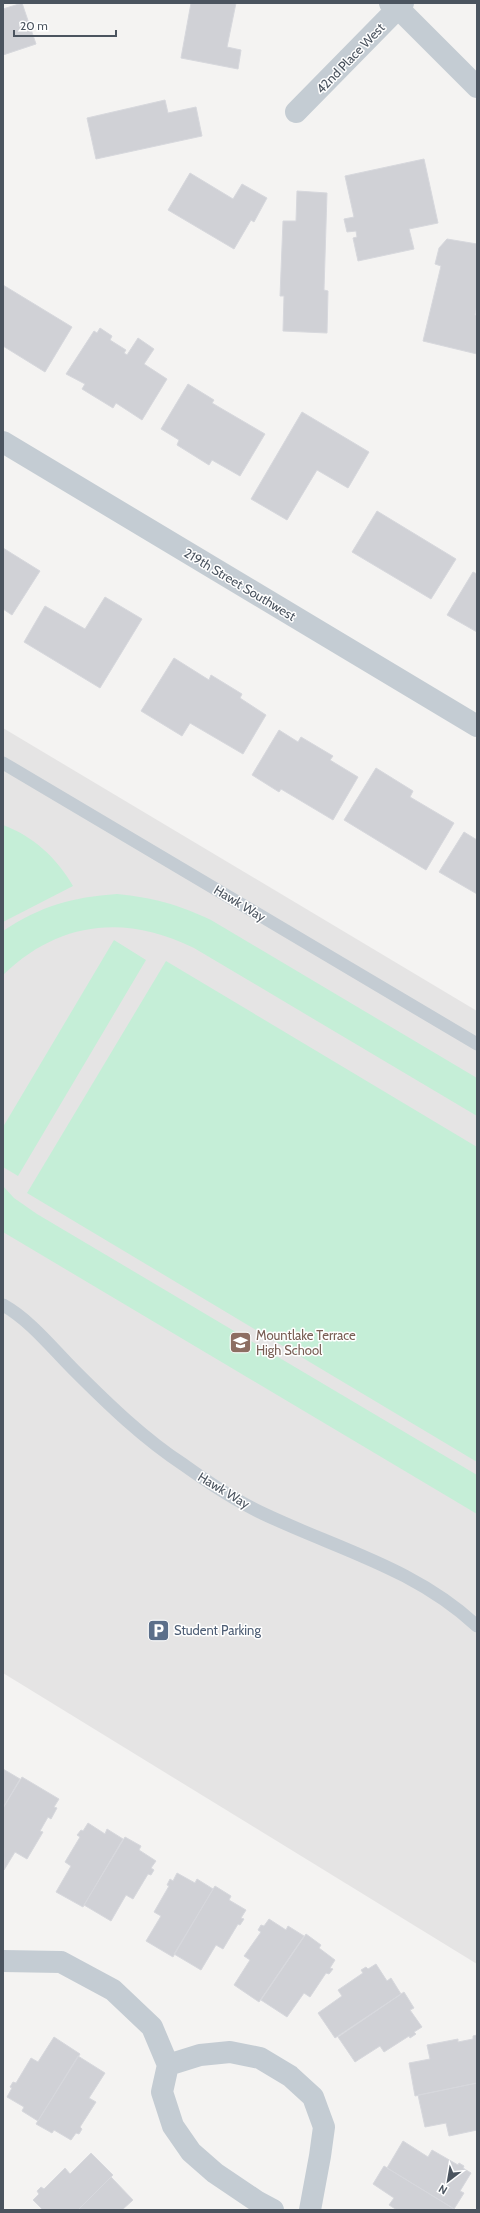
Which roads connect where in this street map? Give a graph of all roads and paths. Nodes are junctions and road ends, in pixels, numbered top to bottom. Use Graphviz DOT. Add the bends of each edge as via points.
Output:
graph roads {
  1 [pos="397,5"];
  2 [pos="477,87"];
  3 [pos="296,112"];
  4 [pos="3,442"];
  5 [pos="477,726"];
  6 [pos="3,763"];
  7 [pos="477,1044"];
  8 [pos="5,1310"];
  9 [pos="477,1626"];
  10 [pos="3,1961"];
  11 [pos="168,2065"];
  12 [pos="274,2210"];
  13 [pos="310,2210"];
  1 -- 2 [label="street"];
  1 -- 3 [label="street, 42nd Place West"];
  4 -- 5 [label="street, 219th Street Southwest"];
  6 -- 7 [label="lane, Hawk Way"];
  8 -- 9 [label="lane, Hawk Way" via="31,1327 110,1405 182,1464 263,1513 409,1577 445,1600"];
  10 -- 11 [label="street" via="61,1962 113,1990 152,2027"];
  11 -- 12 [label="street" via="162,2092 173,2126 191,2152 216,2173"];
  11 -- 13 [label="street" via="200,2055 230,2052 260,2058 290,2076 313,2097 324,2127"];
}
